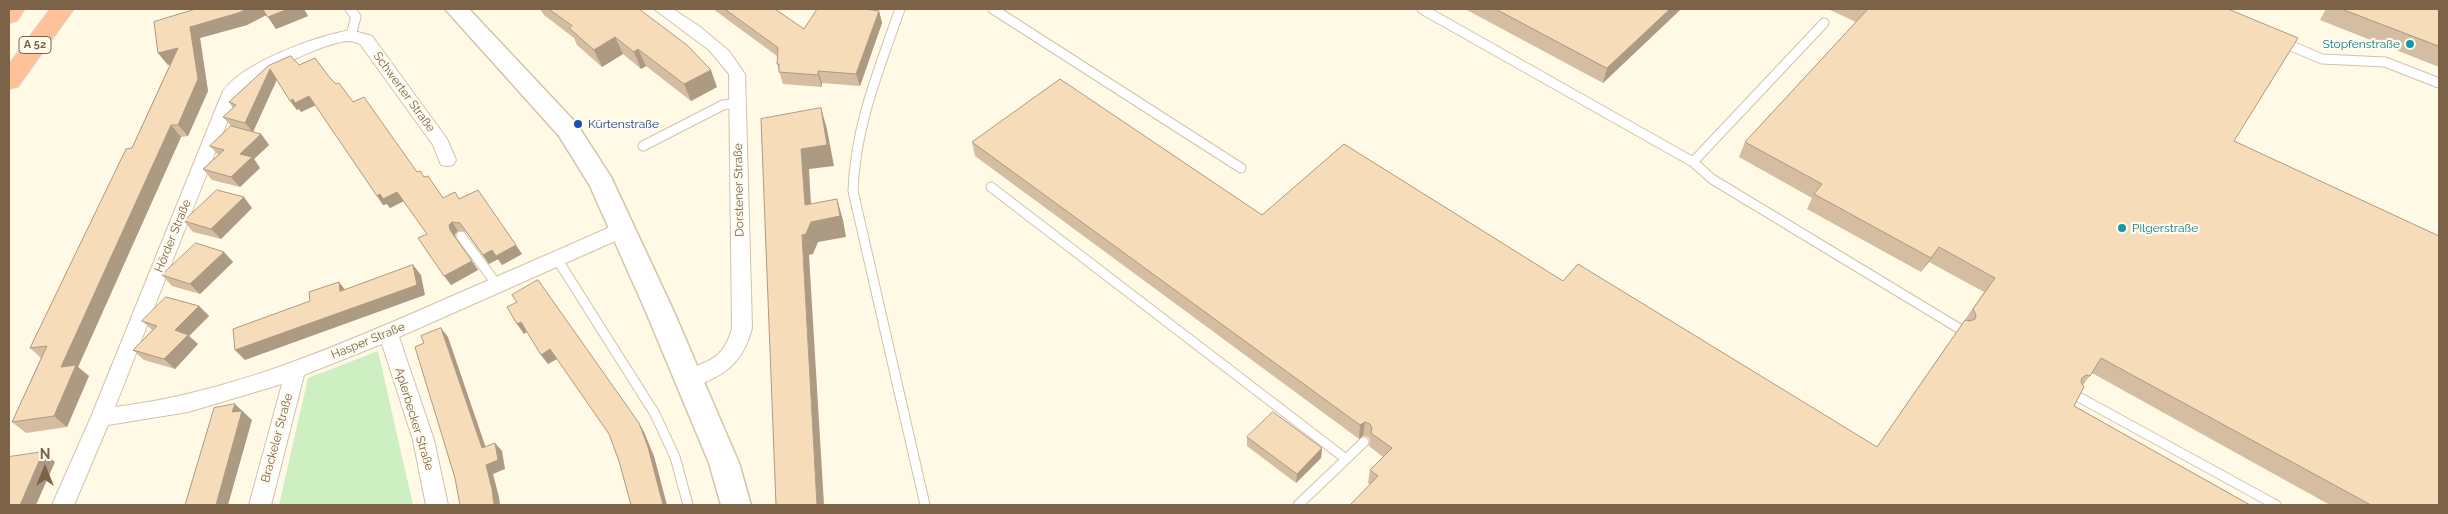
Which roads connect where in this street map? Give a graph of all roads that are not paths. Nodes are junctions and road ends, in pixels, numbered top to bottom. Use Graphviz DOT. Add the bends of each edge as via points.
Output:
graph roads {
  1 [pos="13,9"];
  2 [pos="62,9"];
  3 [pos="350,9"];
  4 [pos="456,9"];
  5 [pos="662,9"];
  6 [pos="900,9"];
  7 [pos="993,9"];
  8 [pos="1422,9"];
  9 [pos="9,15"];
  10 [pos="1824,23"];
  11 [pos="350,35"];
  12 [pos="2276,40"];
  13 [pos="9,81"];
  14 [pos="2439,83"];
  15 [pos="738,102"];
  16 [pos="644,146"];
  17 [pos="447,160"];
  18 [pos="1693,162"];
  19 [pos="1242,168"];
  20 [pos="990,188"];
  21 [pos="624,229"];
  22 [pos="461,236"];
  23 [pos="557,259"];
  24 [pos="498,286"];
  25 [pos="1960,329"];
  26 [pos="388,334"];
  27 [pos="295,371"];
  28 [pos="689,380"];
  29 [pos="2075,395"];
  30 [pos="101,417"];
  31 [pos="1364,442"];
  32 [pos="1346,460"];
  33 [pos="63,505"];
  34 [pos="260,505"];
  35 [pos="437,505"];
  36 [pos="688,505"];
  37 [pos="736,505"];
  38 [pos="925,505"];
  39 [pos="1298,505"];
  40 [pos="2276,505"];
  1 -- 9 [label="highway"];
  2 -- 13 [label="highway, A 52"];
  3 -- 11 [label="lane" via="356,17"];
  4 -- 21 [label="main road" via="568,130 602,184"];
  5 -- 15 [label="street, Dorstener Straße" via="732,62 737,74"];
  6 -- 38 [label="lane" via="866,106 853,164 853,191"];
  7 -- 19 [label="lane"];
  8 -- 18 [label="lane"];
  10 -- 18 [label="lane"];
  11 -- 17 [label="street, Schwerter Straße" via="366,40 441,143"];
  11 -- 30 [label="street, Hörder Straße" via="328,39 259,70 237,84 229,95"];
  12 -- 14 [label="lane" via="2322,59 2385,62"];
  15 -- 16 [label="lane" via="723,105"];
  15 -- 28 [label="street, Dorstener Straße" via="742,328 735,353 718,366"];
  18 -- 25 [label="lane" via="1712,179"];
  20 -- 32 [label="lane"];
  21 -- 23 [label="street, Hasper Straße"];
  21 -- 28 [label="main road"];
  22 -- 24 [label="lane"];
  23 -- 24 [label="street, Hasper Straße"];
  23 -- 36 [label="lane" via="648,399 685,484"];
  24 -- 26 [label="street, Hasper Straße"];
  26 -- 27 [label="street, Hasper Straße"];
  26 -- 35 [label="street, Aplerbecker Straße" via="419,427"];
  27 -- 30 [label="street, Hasper Straße" via="196,401 139,414"];
  27 -- 34 [label="street, Brackeler Straße"];
  28 -- 37 [label="main road" via="724,463"];
  29 -- 40 [label="lane"];
  30 -- 33 [label="street, Hörder Straße"];
  31 -- 32 [label="lane"];
  32 -- 39 [label="lane"];
}
